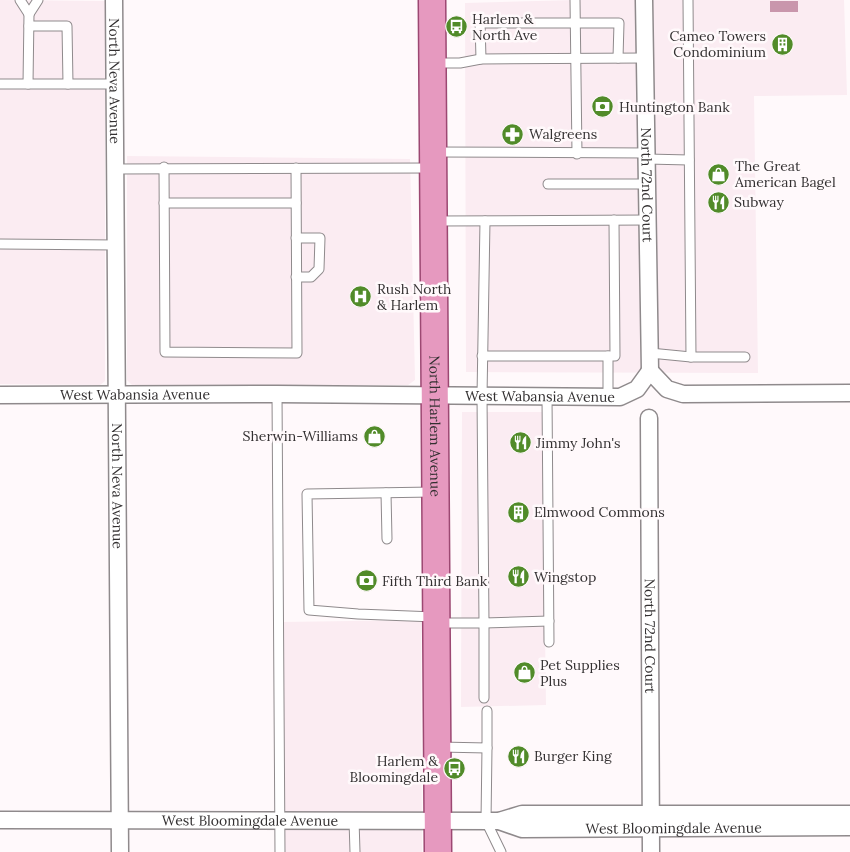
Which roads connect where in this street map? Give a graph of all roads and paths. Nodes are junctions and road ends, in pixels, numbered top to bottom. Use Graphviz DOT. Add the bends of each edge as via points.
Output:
graph roads {
  1 [pos="20,0"];
  2 [pos="38,0"];
  3 [pos="114,0"];
  4 [pos="432,0"];
  5 [pos="575,0"];
  6 [pos="644,0"];
  7 [pos="688,0"];
  8 [pos="29,14"];
  9 [pos="575,24"];
  10 [pos="29,26"];
  11 [pos="576,58"];
  12 [pos="618,58"];
  13 [pos="645,58"];
  14 [pos="481,59"];
  15 [pos="433,63"];
  16 [pos="0,84"];
  17 [pos="28,84"];
  18 [pos="68,84"];
  19 [pos="114,84"];
  20 [pos="577,154"];
  21 [pos="647,156"];
  22 [pos="433,160"];
  23 [pos="689,160"];
  24 [pos="116,168"];
  25 [pos="164,168"];
  26 [pos="296,168"];
  27 [pos="548,184"];
  28 [pos="647,184"];
  29 [pos="164,203"];
  30 [pos="296,203"];
  31 [pos="614,220"];
  32 [pos="648,220"];
  33 [pos="434,221"];
  34 [pos="485,221"];
  35 [pos="296,238"];
  36 [pos="0,244"];
  37 [pos="116,245"];
  38 [pos="296,277"];
  39 [pos="650,353"];
  40 [pos="482,356"];
  41 [pos="608,356"];
  42 [pos="691,357"];
  43 [pos="745,357"];
  44 [pos="650,371"];
  45 [pos="850,393"];
  46 [pos="0,394"];
  47 [pos="277,394"];
  48 [pos="117,395"];
  49 [pos="435,396"];
  50 [pos="482,396"];
  51 [pos="547,397"];
  52 [pos="608,397"];
  53 [pos="649,418"];
  54 [pos="436,492"];
  55 [pos="386,493"];
  56 [pos="387,539"];
  57 [pos="437,620"];
  58 [pos="549,621"];
  59 [pos="484,623"];
  60 [pos="549,642"];
  61 [pos="484,698"];
  62 [pos="487,711"];
  63 [pos="437,747"];
  64 [pos="487,748"];
  65 [pos="850,814"];
  66 [pos="0,820"];
  67 [pos="120,820"];
  68 [pos="280,820"];
  69 [pos="354,820"];
  70 [pos="438,820"];
  71 [pos="493,821"];
  72 [pos="651,822"];
  73 [pos="850,827"];
  74 [pos="120,852"];
  75 [pos="280,852"];
  76 [pos="355,852"];
  77 [pos="438,852"];
  78 [pos="501,852"];
  79 [pos="651,852"];
  1 -- 8 [label="lane"];
  2 -- 8 [label="lane"];
  3 -- 19 [label="street, North Neva Avenue"];
  4 -- 15 [label="main road, North Harlem Avenue"];
  5 -- 9 [label="lane"];
  6 -- 13 [label="street, North 72nd Court"];
  7 -- 23 [label="lane"];
  8 -- 10 [label="lane"];
  9 -- 11 [label="lane"];
  9 -- 12 [label="lane" via="619,23"];
  9 -- 14 [label="lane" via="480,24"];
  10 -- 17 [label="lane"];
  10 -- 18 [label="lane" via="67,26"];
  11 -- 12 [label="lane"];
  11 -- 14 [label="lane"];
  11 -- 20 [label="lane"];
  12 -- 13 [label="lane"];
  13 -- 21 [label="street, North 72nd Court"];
  14 -- 15 [label="lane"];
  15 -- 22 [label="main road, North Harlem Avenue"];
  16 -- 17 [label="lane"];
  17 -- 18 [label="lane"];
  18 -- 19 [label="lane"];
  19 -- 24 [label="street, North Neva Avenue"];
  20 -- 21 [label="lane"];
  20 -- 22 [label="lane"];
  21 -- 23 [label="lane"];
  21 -- 28 [label="street, North 72nd Court"];
  22 -- 26 [label="lane"];
  22 -- 33 [label="main road, North Harlem Avenue"];
  23 -- 42 [label="lane"];
  24 -- 25 [label="lane"];
  24 -- 37 [label="street, North Neva Avenue"];
  25 -- 26 [label="lane"];
  25 -- 29 [label="lane"];
  26 -- 30 [label="lane"];
  27 -- 28 [label="lane"];
  28 -- 32 [label="street, North 72nd Court"];
  29 -- 30 [label="lane"];
  29 -- 38 [label="lane" via="166,352 297,353"];
  30 -- 35 [label="lane"];
  31 -- 32 [label="lane"];
  31 -- 34 [label="lane"];
  31 -- 41 [label="lane" via="615,356"];
  32 -- 39 [label="street, North 72nd Court"];
  33 -- 34 [label="lane"];
  33 -- 49 [label="main road, North Harlem Avenue"];
  34 -- 40 [label="lane"];
  35 -- 38 [label="lane"];
  35 -- 38 [label="lane" via="320,238 319,269 311,277"];
  36 -- 37 [label="lane"];
  37 -- 48 [label="street, North Neva Avenue"];
  39 -- 42 [label="lane"];
  39 -- 44 [label="street, North 72nd Court"];
  40 -- 41 [label="lane"];
  40 -- 50 [label="lane"];
  41 -- 52 [label="lane"];
  42 -- 43 [label="lane"];
  44 -- 45 [label="street" via="667,389 682,394"];
  44 -- 52 [label="street, West Wabansia Avenue" via="638,388 620,397"];
  46 -- 48 [label="street, West Wabansia Avenue"];
  47 -- 48 [label="street, West Wabansia Avenue"];
  47 -- 49 [label="street, West Wabansia Avenue"];
  47 -- 68 [label="lane"];
  48 -- 67 [label="street, North Neva Avenue"];
  49 -- 50 [label="street, West Wabansia Avenue"];
  49 -- 54 [label="main road, North Harlem Avenue"];
  50 -- 51 [label="street, West Wabansia Avenue"];
  50 -- 59 [label="lane"];
  51 -- 52 [label="street, West Wabansia Avenue"];
  51 -- 58 [label="lane"];
  53 -- 72 [label="street, North 72nd Court"];
  54 -- 55 [label="lane"];
  54 -- 57 [label="main road, North Harlem Avenue"];
  55 -- 56 [label="lane"];
  55 -- 57 [label="lane" via="307,494 310,610"];
  57 -- 59 [label="lane"];
  57 -- 63 [label="main road, North Harlem Avenue"];
  58 -- 59 [label="lane"];
  58 -- 60 [label="lane"];
  59 -- 61 [label="lane"];
  62 -- 64 [label="lane"];
  63 -- 64 [label="lane"];
  63 -- 70 [label="main road, North Harlem Avenue"];
  64 -- 71 [label="lane"];
  65 -- 72 [label="street, West Bloomingdale Avenue"];
  66 -- 67 [label="street, West Bloomingdale Avenue"];
  67 -- 68 [label="street, West Bloomingdale Avenue"];
  67 -- 74 [label="street, North Neva Avenue"];
  68 -- 69 [label="street, West Bloomingdale Avenue"];
  68 -- 75 [label="lane"];
  69 -- 70 [label="street, West Bloomingdale Avenue"];
  69 -- 76 [label="lane"];
  70 -- 71 [label="street, West Bloomingdale Avenue"];
  70 -- 77 [label="main road, North Harlem Avenue"];
  71 -- 72 [label="street, West Bloomingdale Avenue" via="522,829"];
  71 -- 78 [label="lane"];
  72 -- 73 [label="street, West Bloomingdale Avenue"];
  72 -- 79 [label="street, North 72nd Court"];
}
